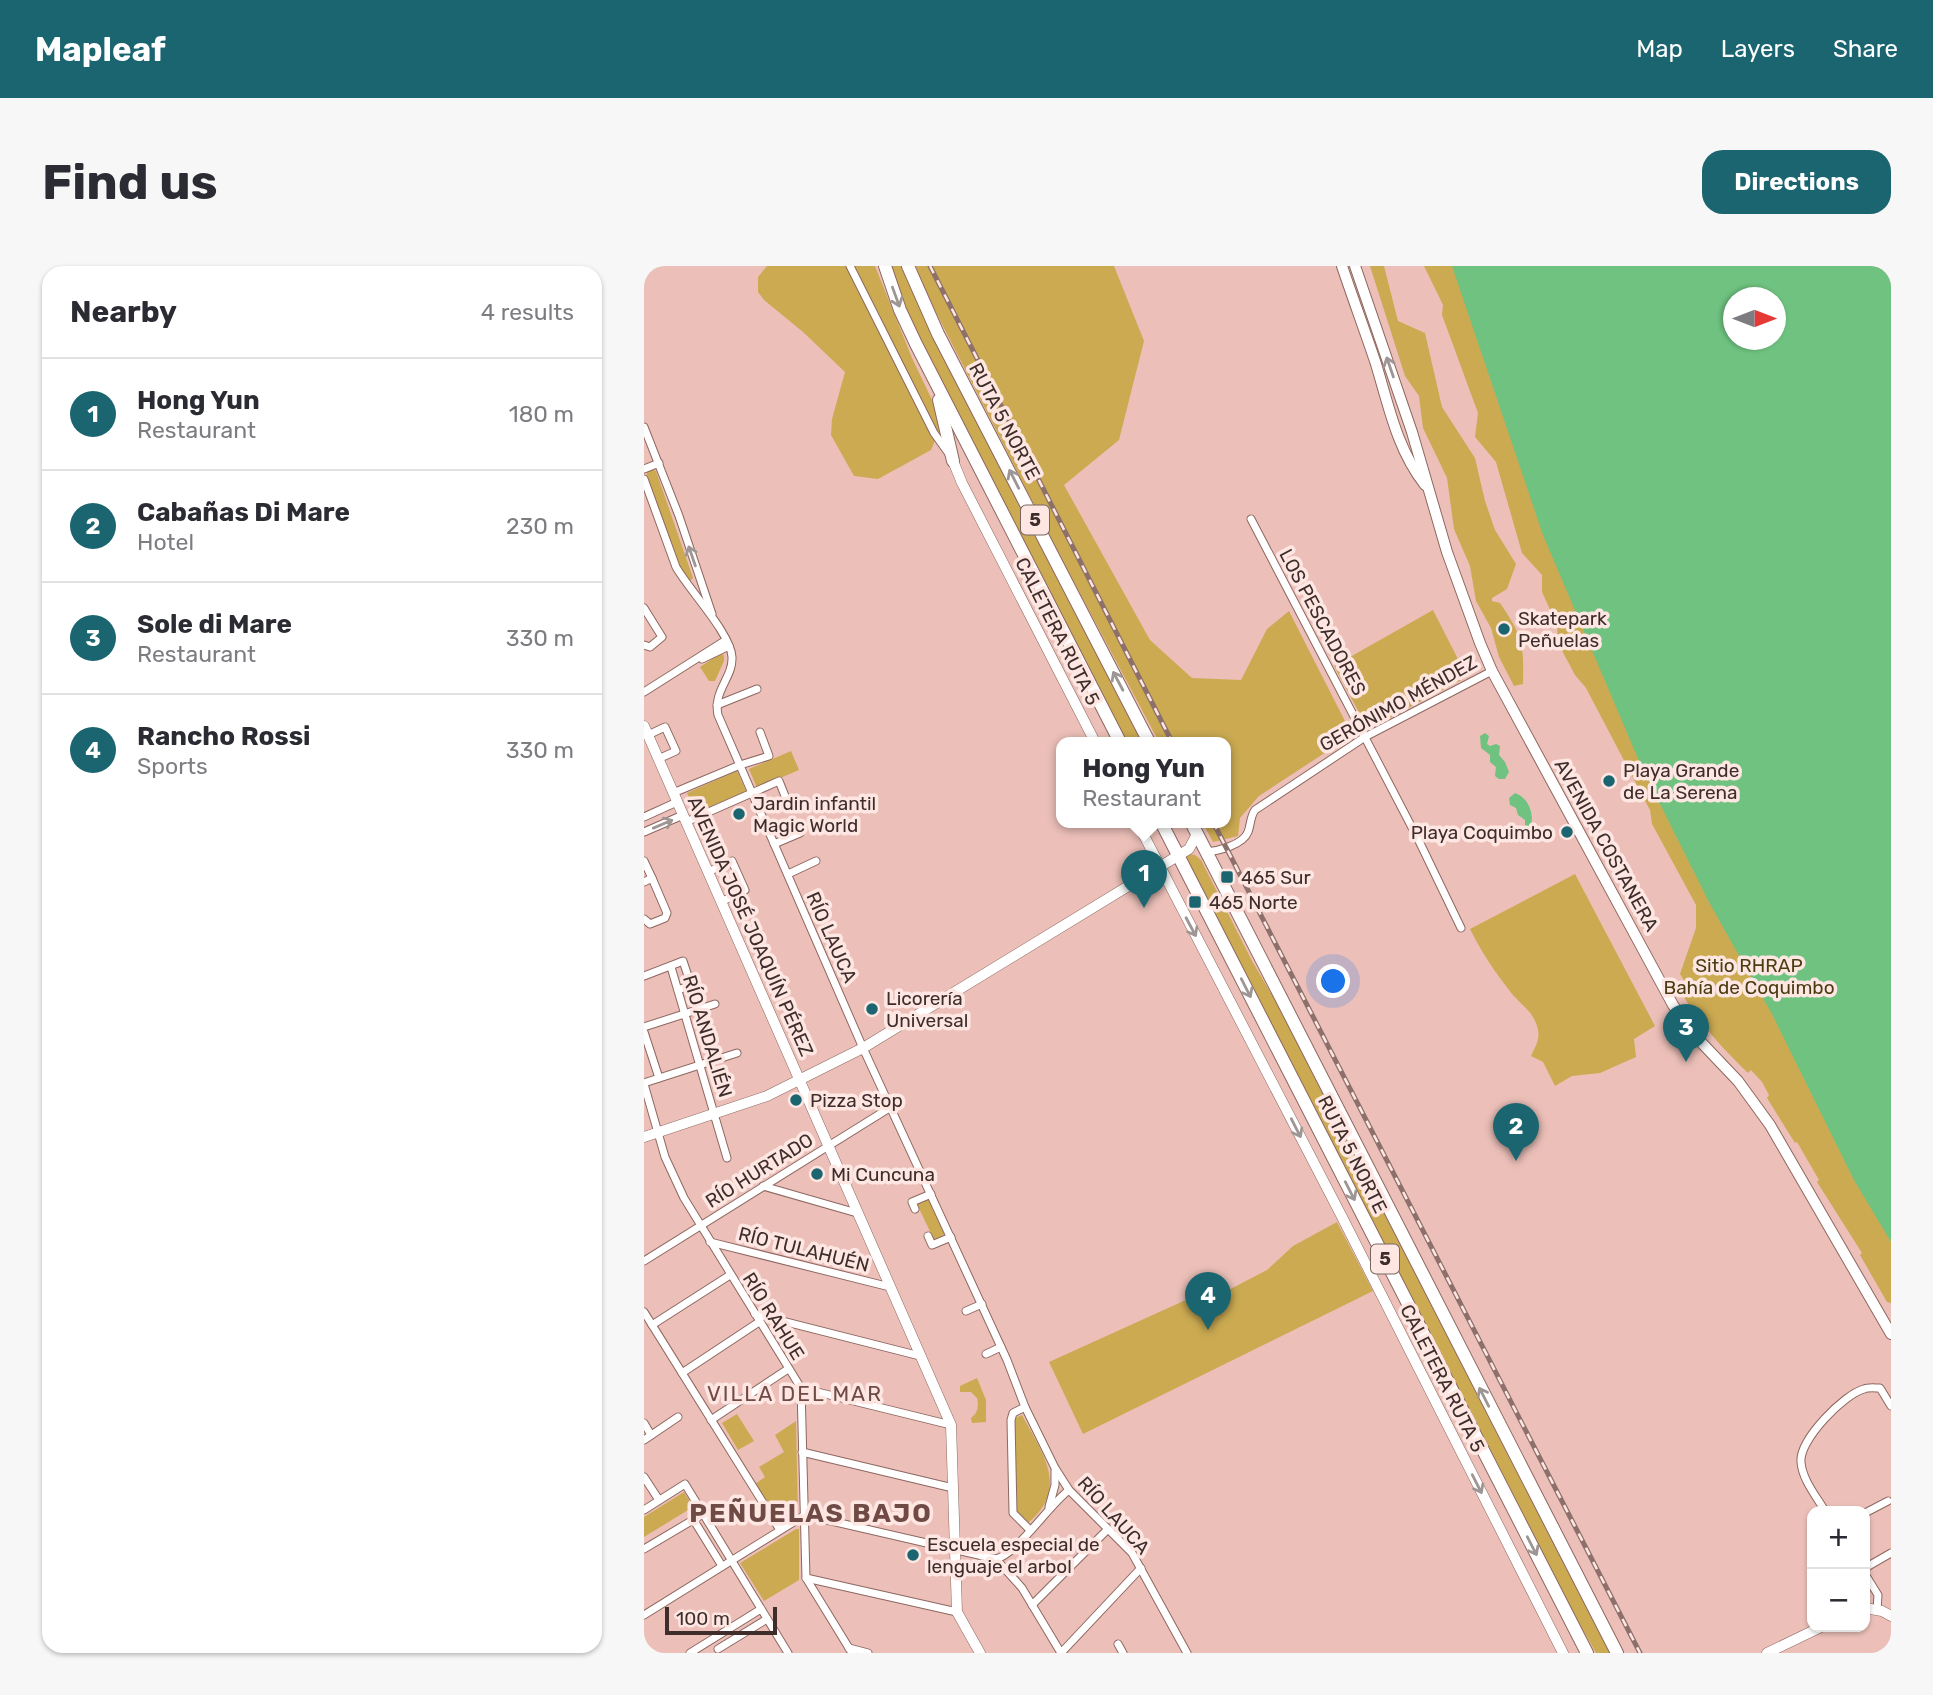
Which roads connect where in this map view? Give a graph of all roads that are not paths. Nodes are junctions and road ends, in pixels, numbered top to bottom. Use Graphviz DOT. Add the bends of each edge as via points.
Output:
graph roads {
  1 [pos="850,266"];
  2 [pos="908,266"];
  3 [pos="1342,266"];
  4 [pos="1354,266"];
  5 [pos="886,267"];
  6 [pos="928,367"];
  7 [pos="644,427"];
  8 [pos="1412,432"];
  9 [pos="1397,436"];
  10 [pos="646,437"];
  11 [pos="953,461"];
  12 [pos="659,463"];
  13 [pos="644,469"];
  14 [pos="644,479"];
  15 [pos="1428,489"];
  16 [pos="1251,519"];
  17 [pos="644,608"];
  18 [pos="715,621"];
  19 [pos="727,643"];
  20 [pos="644,645"];
  21 [pos="1492,671"];
  22 [pos="757,689"];
  23 [pos="644,692"];
  24 [pos="717,705"];
  25 [pos="646,731"];
  26 [pos="760,732"];
  27 [pos="1092,737"];
  28 [pos="1117,737"];
  29 [pos="1146,737"];
  30 [pos="1365,737"];
  31 [pos="659,759"];
  32 [pos="740,765"];
  33 [pos="752,793"];
  34 [pos="675,798"];
  35 [pos="787,801"];
  36 [pos="644,817"];
  37 [pos="684,818"];
  38 [pos="1140,828"];
  39 [pos="1165,828"];
  40 [pos="1194,828"];
  41 [pos="644,832"];
  42 [pos="800,833"];
  43 [pos="775,844"];
  44 [pos="1183,852"];
  45 [pos="1206,852"];
  46 [pos="644,861"];
  47 [pos="816,861"];
  48 [pos="1159,866"];
  49 [pos="708,872"];
  50 [pos="788,874"];
  51 [pos="648,880"];
  52 [pos="721,902"];
  53 [pos="644,919"];
  54 [pos="1461,928"];
  55 [pos="671,967"];
  56 [pos="644,976"];
  57 [pos="678,989"];
  58 [pos="715,1004"];
  59 [pos="685,1013"];
  60 [pos="644,1029"];
  61 [pos="863,1048"];
  62 [pos="737,1054"];
  63 [pos="701,1065"];
  64 [pos="659,1078"];
  65 [pos="799,1081"];
  66 [pos="644,1083"];
  67 [pos="891,1107"];
  68 [pos="715,1115"];
  69 [pos="657,1133"];
  70 [pos="644,1137"];
  71 [pos="828,1146"];
  72 [pos="727,1158"];
  73 [pos="763,1186"];
  74 [pos="931,1194"];
  75 [pos="915,1209"];
  76 [pos="857,1213"];
  77 [pos="700,1225"];
  78 [pos="928,1236"];
  79 [pos="951,1237"];
  80 [pos="710,1242"];
  81 [pos="644,1261"];
  82 [pos="730,1275"];
  83 [pos="890,1287"];
  84 [pos="982,1304"];
  85 [pos="966,1311"];
  86 [pos="644,1312"];
  87 [pos="757,1318"];
  88 [pos="652,1325"];
  89 [pos="1891,1334"];
  90 [pos="1001,1348"];
  91 [pos="986,1354"];
  92 [pos="920,1356"];
  93 [pos="788,1369"];
  94 [pos="682,1373"];
  95 [pos="801,1388"];
  96 [pos="1888,1393"];
  97 [pos="1891,1406"];
  98 [pos="1026,1407"];
  99 [pos="678,1418"];
  100 [pos="711,1420"];
  101 [pos="644,1423"];
  102 [pos="951,1425"];
  103 [pos="648,1437"];
  104 [pos="803,1452"];
  105 [pos="1055,1468"];
  106 [pos="644,1477"];
  107 [pos="953,1488"];
  108 [pos="1069,1490"];
  109 [pos="659,1500"];
  110 [pos="1888,1501"];
  111 [pos="1822,1506"];
  112 [pos="644,1510"];
  113 [pos="1870,1510"];
  114 [pos="1045,1513"];
  115 [pos="703,1514"];
  116 [pos="805,1515"];
  117 [pos="693,1519"];
  118 [pos="1108,1529"];
  119 [pos="780,1530"];
  120 [pos="1030,1530"];
  121 [pos="644,1549"];
  122 [pos="955,1549"];
  123 [pos="1891,1553"];
  124 [pos="1010,1554"];
  125 [pos="996,1559"];
  126 [pos="732,1560"];
  127 [pos="1870,1565"];
  128 [pos="722,1566"];
  129 [pos="1141,1568"];
  130 [pos="1010,1572"];
  131 [pos="806,1578"];
  132 [pos="1870,1582"];
  133 [pos="1032,1605"];
  134 [pos="761,1609"];
  135 [pos="1870,1609"];
  136 [pos="1877,1610"];
  137 [pos="957,1612"];
  138 [pos="644,1615"];
  139 [pos="1891,1616"];
  140 [pos="767,1619"];
  141 [pos="1811,1632"];
  142 [pos="712,1639"];
  143 [pos="1118,1644"];
  144 [pos="719,1651"];
  145 [pos="850,1651"];
  146 [pos="690,1653"];
  147 [pos="788,1653"];
  148 [pos="868,1653"];
  149 [pos="980,1653"];
  150 [pos="1061,1653"];
  151 [pos="1123,1653"];
  152 [pos="1187,1653"];
  153 [pos="1563,1653"];
  154 [pos="1587,1653"];
  155 [pos="1616,1653"];
  156 [pos="1767,1653"];
  1 -- 11 [label="street" via="934,433"];
  29 -- 2 [label="highway, RUTA 5 NORTE / 5, one-way" via="938,334"];
  3 -- 9 [label="main road, AVENIDA COSTANERA"];
  8 -- 4 [label="main road, AVENIDA COSTANERA, one-way"];
  5 -- 6 [label="highway, 5, one-way" via="900,310"];
  6 -- 11 [label="highway"];
  6 -- 28 [label="highway, 5"];
  7 -- 10 [label="street"];
  8 -- 9 [label="main road" via="1407,440"];
  8 -- 15 [label="main road, AVENIDA COSTANERA"];
  9 -- 15 [label="main road, AVENIDA COSTANERA"];
  10 -- 12 [label="street"];
  11 -- 27 [label="street, CALETERA RUTA 5"];
  12 -- 13 [label="street"];
  18 -- 12 [label="street, one-way"];
  14 -- 18 [label="street" via="676,567"];
  15 -- 21 [label="main road, AVENIDA COSTANERA"];
  16 -- 30 [label="street, LOS PESCADORES"];
  17 -- 20 [label="street" via="662,635 650,647"];
  18 -- 19 [label="street"];
  19 -- 23 [label="street"];
  19 -- 24 [label="street" via="731,663"];
  21 -- 30 [label="street, GERÓNIMO MÉNDEZ"];
  21 -- 89 [label="main road, AVENIDA COSTANERA" via="1673,1004 1765,1116"];
  22 -- 24 [label="street"];
  24 -- 32 [label="street, RÍO LAUCA"];
  25 -- 31 [label="street, AVENIDA JOSÉ JOAQUÍN PÉREZ"];
  25 -- 31 [label="street" via="665,727 676,751"];
  26 -- 32 [label="street" via="769,756"];
  30 -- 45 [label="street, GERÓNIMO MÉNDEZ" via="1255,810 1243,839"];
  30 -- 54 [label="street, LOS PESCADORES"];
  31 -- 34 [label="street, AVENIDA JOSÉ JOAQUÍN PÉREZ"];
  32 -- 33 [label="street, RÍO LAUCA"];
  32 -- 34 [label="street"];
  33 -- 35 [label="street" via="779,781"];
  33 -- 37 [label="street"];
  33 -- 43 [label="street, RÍO LAUCA"];
  34 -- 36 [label="street"];
  34 -- 37 [label="street, AVENIDA JOSÉ JOAQUÍN PÉREZ"];
  41 -- 37 [label="street, one-way"];
  37 -- 49 [label="street, AVENIDA JOSÉ JOAQUÍN PÉREZ"];
  38 -- 48 [label="street, CALETERA RUTA 5"];
  39 -- 44 [label="highway, RUTA 5 NORTE / 5"];
  40 -- 44 [label="street"];
  40 -- 45 [label="highway, RUTA 5 NORTE / 5"];
  42 -- 43 [label="street"];
  43 -- 50 [label="street, RÍO LAUCA"];
  44 -- 45 [label="street, GERÓNIMO MÉNDEZ"];
  44 -- 48 [label="street"];
  44 -- 154 [label="highway, RUTA 5 NORTE / 5, one-way"];
  155 -- 45 [label="highway, RUTA 5 NORTE / 5, one-way"];
  46 -- 51 [label="street"];
  47 -- 50 [label="street"];
  48 -- 61 [label="street"];
  48 -- 153 [label="street, CALETERA RUTA 5, one-way"];
  49 -- 52 [label="street, AVENIDA JOSÉ JOAQUÍN PÉREZ"];
  49 -- 52 [label="street" via="732,861 744,890"];
  50 -- 61 [label="street, RÍO LAUCA"];
  51 -- 53 [label="street" via="667,913 650,924"];
  52 -- 65 [label="street, AVENIDA JOSÉ JOAQUÍN PÉREZ"];
  55 -- 56 [label="street"];
  55 -- 57 [label="street, RÍO ANDALIÉN"];
  55 -- 57 [label="street" via="683,961 691,985"];
  57 -- 59 [label="street, RÍO ANDALIÉN"];
  58 -- 59 [label="street"];
  59 -- 60 [label="street"];
  59 -- 63 [label="street, RÍO ANDALIÉN"];
  60 -- 64 [label="street"];
  61 -- 65 [label="street"];
  61 -- 67 [label="street, RÍO LAUCA"];
  62 -- 63 [label="street"];
  63 -- 64 [label="street"];
  63 -- 68 [label="street, RÍO ANDALIÉN"];
  64 -- 66 [label="street"];
  65 -- 68 [label="street"];
  65 -- 71 [label="street, AVENIDA JOSÉ JOAQUÍN PÉREZ"];
  66 -- 69 [label="street, RÍO RAHUE"];
  67 -- 71 [label="street, RÍO HURTADO"];
  67 -- 74 [label="street, RÍO LAUCA"];
  68 -- 69 [label="street"];
  68 -- 72 [label="street, RÍO ANDALIÉN"];
  69 -- 70 [label="street"];
  69 -- 77 [label="street, RÍO RAHUE" via="673,1177"];
  71 -- 73 [label="street, RÍO HURTADO"];
  71 -- 76 [label="street, AVENIDA JOSÉ JOAQUÍN PÉREZ"];
  73 -- 76 [label="street"];
  73 -- 77 [label="street, RÍO HURTADO"];
  74 -- 75 [label="street" via="912,1202"];
  74 -- 79 [label="street, RÍO LAUCA"];
  76 -- 83 [label="street, AVENIDA JOSÉ JOAQUÍN PÉREZ"];
  77 -- 80 [label="street, RÍO RAHUE"];
  77 -- 81 [label="street, RÍO HURTADO"];
  78 -- 79 [label="street" via="932,1245"];
  79 -- 84 [label="street, RÍO LAUCA"];
  80 -- 82 [label="street, RÍO RAHUE"];
  80 -- 83 [label="street, RÍO TULAHUÉN"];
  82 -- 87 [label="street, RÍO RAHUE"];
  82 -- 88 [label="street"];
  83 -- 92 [label="street, AVENIDA JOSÉ JOAQUÍN PÉREZ"];
  84 -- 85 [label="street"];
  84 -- 90 [label="street, RÍO LAUCA"];
  86 -- 88 [label="street"];
  87 -- 92 [label="street"];
  87 -- 93 [label="street, RÍO RAHUE"];
  87 -- 94 [label="street"];
  88 -- 94 [label="street"];
  90 -- 91 [label="street"];
  90 -- 98 [label="street, RÍO LAUCA"];
  92 -- 102 [label="street, AVENIDA JOSÉ JOAQUÍN PÉREZ"];
  93 -- 95 [label="street, RÍO RAHUE"];
  93 -- 100 [label="street"];
  94 -- 100 [label="street"];
  95 -- 102 [label="street"];
  95 -- 104 [label="street, RÍO RAHUE"];
  96 -- 97 [label="street"];
  96 -- 111 [label="street" via="1880,1388 1863,1389 1832,1411 1802,1448 1805,1477"];
  98 -- 105 [label="street, RÍO LAUCA"];
  98 -- 120 [label="street" via="1013,1413 1011,1420 1013,1513"];
  99 -- 103 [label="street"];
  100 -- 119 [label="street"];
  101 -- 103 [label="street"];
  102 -- 107 [label="street, AVENIDA JOSÉ JOAQUÍN PÉREZ"];
  104 -- 107 [label="street"];
  104 -- 116 [label="street, RÍO RAHUE"];
  105 -- 108 [label="street, RÍO LAUCA"];
  105 -- 114 [label="street" via="1054,1493"];
  106 -- 109 [label="street"];
  107 -- 122 [label="street, AVENIDA JOSÉ JOAQUÍN PÉREZ"];
  108 -- 114 [label="street"];
  108 -- 118 [label="street, RÍO LAUCA"];
  109 -- 112 [label="street"];
  109 -- 115 [label="street" via="685,1484"];
  110 -- 113 [label="street"];
  114 -- 120 [label="street"];
  115 -- 117 [label="street"];
  115 -- 126 [label="street"];
  116 -- 119 [label="street"];
  116 -- 122 [label="street"];
  116 -- 131 [label="street, RÍO RAHUE"];
  117 -- 121 [label="street"];
  117 -- 128 [label="street"];
  118 -- 129 [label="street, RÍO LAUCA"];
  118 -- 133 [label="street"];
  119 -- 126 [label="street"];
  120 -- 124 [label="street"];
  122 -- 125 [label="street"];
  122 -- 137 [label="street, AVENIDA JOSÉ JOAQUÍN PÉREZ"];
  123 -- 127 [label="street"];
  124 -- 125 [label="street"];
  124 -- 130 [label="street"];
  125 -- 130 [label="street"];
  126 -- 128 [label="street"];
  126 -- 134 [label="street"];
  128 -- 138 [label="street"];
  129 -- 150 [label="street"];
  129 -- 152 [label="street, RÍO LAUCA"];
  130 -- 133 [label="street"];
  131 -- 137 [label="street"];
  131 -- 145 [label="street"];
  132 -- 136 [label="street" via="1878,1595"];
  133 -- 150 [label="street"];
  134 -- 140 [label="street"];
  134 -- 142 [label="street"];
  135 -- 136 [label="street"];
  136 -- 139 [label="street"];
  137 -- 149 [label="street, AVENIDA JOSÉ JOAQUÍN PÉREZ"];
  140 -- 144 [label="street"];
  140 -- 147 [label="street"];
  141 -- 156 [label="street"];
  142 -- 144 [label="street"];
  142 -- 146 [label="street"];
  143 -- 151 [label="street"];
  145 -- 148 [label="street"];
}
